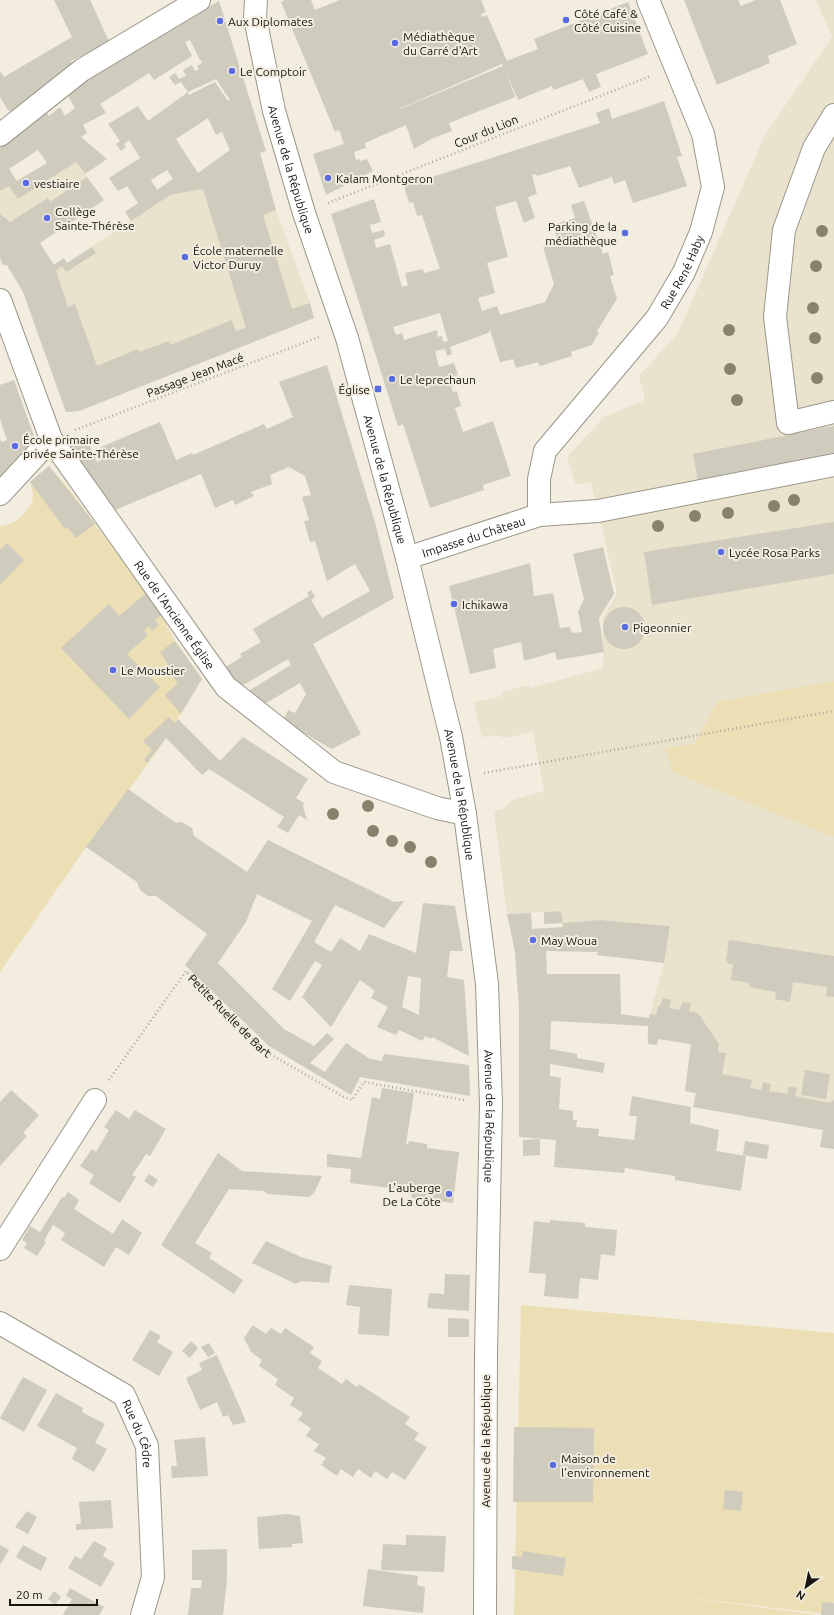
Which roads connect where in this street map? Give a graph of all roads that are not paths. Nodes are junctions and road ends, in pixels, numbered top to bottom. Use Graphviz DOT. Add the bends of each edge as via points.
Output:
graph roads {
  1 [pos="199,0"];
  2 [pos="256,0"];
  3 [pos="648,0"];
  4 [pos="834,115"];
  5 [pos="0,135"];
  6 [pos="0,300"];
  7 [pos="5,330"];
  8 [pos="834,412"];
  9 [pos="51,439"];
  10 [pos="834,465"];
  11 [pos="0,494"];
  12 [pos="539,515"];
  13 [pos="408,558"];
  14 [pos="465,814"];
  15 [pos="95,1100"];
  16 [pos="0,1249"];
  17 [pos="0,1323"];
  18 [pos="142,1615"];
  19 [pos="485,1615"];
  1 -- 5 [label="street" via="82,70"];
  2 -- 13 [label="street, Avenue de la République" via="255,18 274,111 304,212 344,327"];
  3 -- 12 [label="street, Rue René Haby" via="703,134 713,187 701,232 684,272 657,318 545,451 539,479"];
  4 -- 8 [label="street" via="814,148 784,230 775,317 788,423"];
  6 -- 7 [label="street, Rue de l'Ancienne Église"];
  7 -- 9 [label="street, Rue de l'Ancienne Église"];
  9 -- 11 [label="street"];
  9 -- 14 [label="street, Rue de l'Ancienne Église" via="226,686 334,772 437,808"];
  10 -- 12 [label="street, Impasse du Château" via="598,511"];
  12 -- 13 [label="street, Impasse du Château"];
  13 -- 14 [label="street, Avenue de la République"];
  14 -- 19 [label="street, Avenue de la République" via="487,984 491,1104 486,1354"];
  15 -- 16 [label="street"];
  17 -- 18 [label="street, Rue du Cèdre" via="124,1395 147,1446 153,1577"];
}
